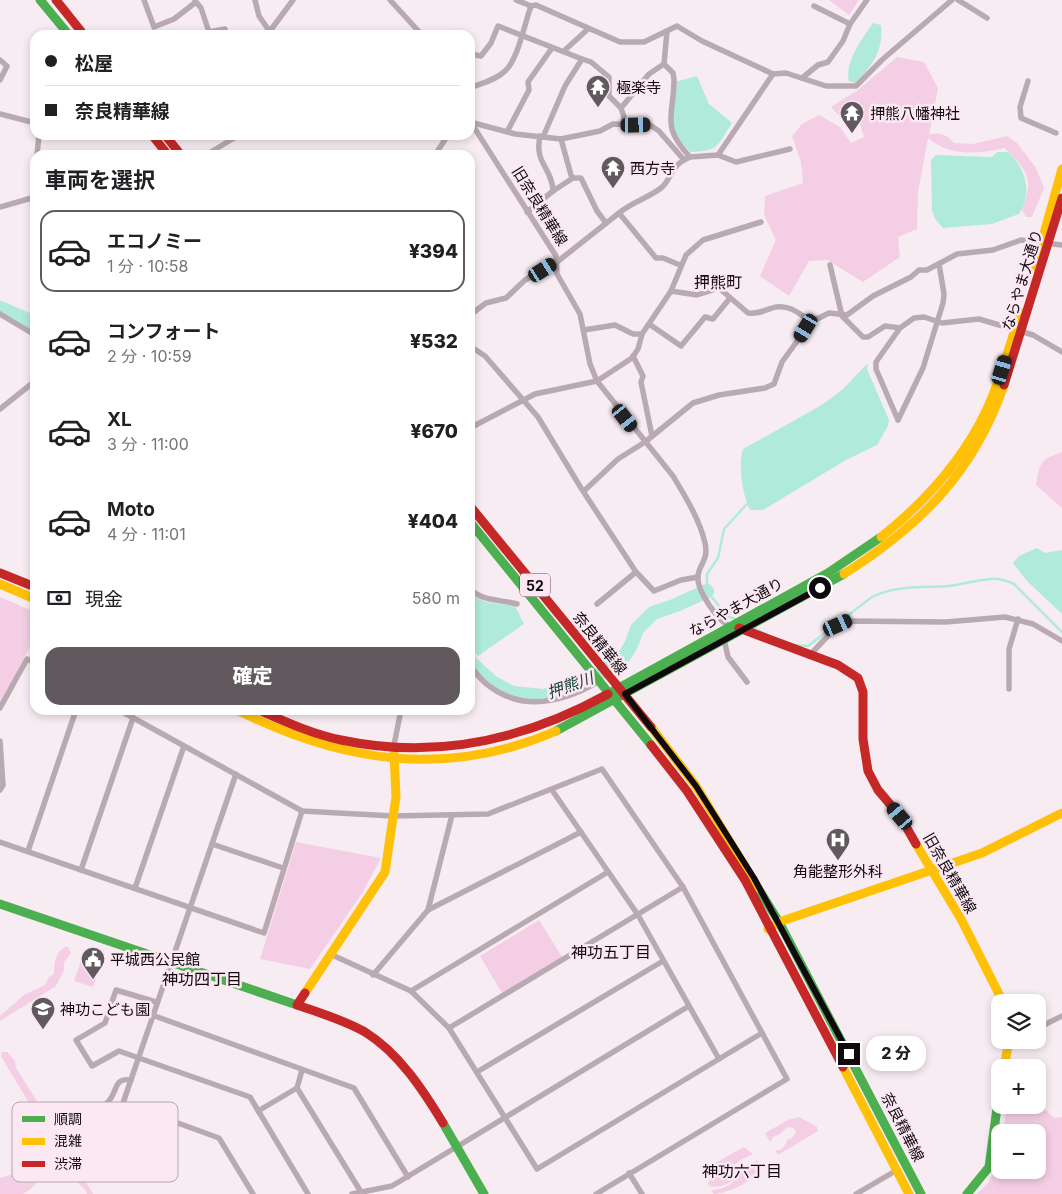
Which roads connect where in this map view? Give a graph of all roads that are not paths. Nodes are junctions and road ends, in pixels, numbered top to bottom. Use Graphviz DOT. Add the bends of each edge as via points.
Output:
graph roads {
  1 [pos="40,0"];
  2 [pos="56,0"];
  3 [pos="144,0"];
  4 [pos="255,0"];
  5 [pos="293,0"];
  6 [pos="390,0"];
  7 [pos="516,0"];
  8 [pos="867,0"];
  9 [pos="952,0"];
  10 [pos="958,0"];
  11 [pos="195,1"];
  12 [pos="523,1"];
  13 [pos="530,6"];
  14 [pos="814,6"];
  15 [pos="987,18"];
  16 [pos="850,24"];
  17 [pos="588,29"];
  18 [pos="65,30"];
  19 [pos="80,30"];
  20 [pos="208,30"];
  21 [pos="266,30"];
  22 [pos="270,30"];
  23 [pos="417,30"];
  24 [pos="667,30"];
  25 [pos="520,35"];
  26 [pos="552,48"];
  27 [pos="565,50"];
  28 [pos="475,55"];
  29 [pos="582,58"];
  30 [pos="0,60"];
  31 [pos="664,64"];
  32 [pos="773,74"];
  33 [pos="802,78"];
  34 [pos="0,80"];
  35 [pos="1028,81"];
  36 [pos="475,86"];
  37 [pos="621,108"];
  38 [pos="0,114"];
  39 [pos="30,122"];
  40 [pos="475,123"];
  41 [pos="623,125"];
  42 [pos="475,130"];
  43 [pos="507,132"];
  44 [pos="1058,135"];
  45 [pos="542,136"];
  46 [pos="561,139"];
  47 [pos="156,140"];
  48 [pos="231,140"];
  49 [pos="790,148"];
  50 [pos="164,150"];
  51 [pos="214,150"];
  52 [pos="718,155"];
  53 [pos="690,158"];
  54 [pos="684,160"];
  55 [pos="1062,169"];
  56 [pos="573,178"];
  57 [pos="553,191"];
  58 [pos="30,198"];
  59 [pos="1062,198"];
  60 [pos="0,207"];
  61 [pos="527,212"];
  62 [pos="619,213"];
  63 [pos="761,222"];
  64 [pos="606,223"];
  65 [pos="1044,243"];
  66 [pos="1062,245"];
  67 [pos="557,262"];
  68 [pos="830,264"];
  69 [pos="939,264"];
  70 [pos="680,265"];
  71 [pos="671,291"];
  72 [pos="730,298"];
  73 [pos="475,311"];
  74 [pos="0,314"];
  75 [pos="842,316"];
  76 [pos="811,322"];
  77 [pos="938,322"];
  78 [pos="649,324"];
  79 [pos="900,328"];
  80 [pos="584,330"];
  81 [pos="1017,331"];
  82 [pos="30,332"];
  83 [pos="642,334"];
  84 [pos="475,349"];
  85 [pos="1062,352"];
  86 [pos="633,356"];
  87 [pos="597,381"];
  88 [pos="30,385"];
  89 [pos="524,399"];
  90 [pos="0,409"];
  91 [pos="475,425"];
  92 [pos="652,436"];
  93 [pos="645,442"];
  94 [pos="584,491"];
  95 [pos="475,512"];
  96 [pos="475,528"];
  97 [pos="636,572"];
  98 [pos="0,574"];
  99 [pos="698,576"];
  100 [pos="0,584"];
  101 [pos="30,585"];
  102 [pos="475,592"];
  103 [pos="30,597"];
  104 [pos="517,604"];
  105 [pos="597,604"];
  106 [pos="1018,619"];
  107 [pos="731,626"];
  108 [pos="742,629"];
  109 [pos="724,640"];
  110 [pos="1062,641"];
  111 [pos="809,656"];
  112 [pos="30,661"];
  113 [pos="475,671"];
  114 [pos="599,680"];
  115 [pos="747,682"];
  116 [pos="1009,689"];
  117 [pos="618,694"];
  118 [pos="0,708"];
  119 [pos="74,715"];
  120 [pos="128,715"];
  121 [pos="246,715"];
  122 [pos="270,715"];
  123 [pos="400,715"];
  124 [pos="134,718"];
  125 [pos="0,741"];
  126 [pos="184,746"];
  127 [pos="393,750"];
  128 [pos="395,760"];
  129 [pos="236,774"];
  130 [pos="0,790"];
  131 [pos="552,790"];
  132 [pos="302,811"];
  133 [pos="1062,813"];
  134 [pos="452,815"];
  135 [pos="393,816"];
  136 [pos="580,832"];
  137 [pos="0,842"];
  138 [pos="212,844"];
  139 [pos="28,852"];
  140 [pos="283,868"];
  141 [pos="81,870"];
  142 [pos="608,872"];
  143 [pos="931,872"];
  144 [pos="683,887"];
  145 [pos="136,888"];
  146 [pos="0,904"];
  147 [pos="189,908"];
  148 [pos="428,910"];
  149 [pos="638,915"];
  150 [pos="779,922"];
  151 [pos="768,928"];
  152 [pos="330,954"];
  153 [pos="170,961"];
  154 [pos="663,961"];
  155 [pos="374,975"];
  156 [pos="411,991"];
  157 [pos="999,994"];
  158 [pos="156,1002"];
  159 [pos="297,1005"];
  160 [pos="689,1006"];
  161 [pos="152,1015"];
  162 [pos="1062,1016"];
  163 [pos="1046,1024"];
  164 [pos="450,1028"];
  165 [pos="762,1033"];
  166 [pos="139,1058"];
  167 [pos="719,1059"];
  168 [pos="302,1070"];
  169 [pos="477,1072"];
  170 [pos="131,1080"];
  171 [pos="297,1088"];
  172 [pos="108,1102"];
  173 [pos="123,1102"];
  174 [pos="258,1111"];
  175 [pos="996,1114"];
  176 [pos="505,1118"];
  177 [pos="178,1123"];
  178 [pos="456,1147"];
  179 [pos="897,1170"];
  180 [pos="629,1173"];
  181 [pos="408,1177"];
  182 [pos="361,1192"];
  183 [pos="253,1194"];
  184 [pos="308,1194"];
  185 [pos="352,1194"];
  186 [pos="484,1194"];
  187 [pos="596,1194"];
  188 [pos="642,1194"];
  189 [pos="856,1194"];
  190 [pos="909,1194"];
  191 [pos="921,1194"];
  192 [pos="967,1194"];
  1 -- 18 [label="street"];
  2 -- 19 [label="street"];
  3 -- 11 [label="street" via="154,27 174,20"];
  4 -- 21 [label="street"];
  5 -- 22 [label="street"];
  6 -- 23 [label="street"];
  7 -- 12 [label="street"];
  8 -- 16 [label="street"];
  9 -- 33 [label="street" via="883,58 856,86 826,86"];
  10 -- 15 [label="street"];
  11 -- 20 [label="street" via="201,8"];
  12 -- 13 [label="street"];
  13 -- 17 [label="street" via="536,5"];
  13 -- 25 [label="street"];
  14 -- 16 [label="street"];
  16 -- 33 [label="street" via="828,62 818,65"];
  17 -- 24 [label="street" via="620,42 637,43"];
  17 -- 27 [label="street"];
  24 -- 31 [label="street"];
  24 -- 32 [label="street" via="677,26"];
  25 -- 26 [label="street"];
  25 -- 28 [label="street" via="498,26 481,56"];
  25 -- 36 [label="street" via="507,70"];
  26 -- 27 [label="street"];
  26 -- 43 [label="street" via="528,82 529,90"];
  27 -- 29 [label="street"];
  29 -- 37 [label="street" via="609,77 609,96"];
  29 -- 45 [label="street"];
  30 -- 34 [label="street" via="7,66"];
  31 -- 37 [label="street" via="649,74"];
  31 -- 53 [label="street" via="674,79 670,106 672,133"];
  32 -- 33 [label="street"];
  32 -- 52 [label="street"];
  35 -- 44 [label="street" via="1020,107 1021,118"];
  37 -- 41 [label="street"];
  38 -- 39 [label="street"];
  40 -- 43 [label="street"];
  41 -- 46 [label="street" via="613,124 600,131"];
  41 -- 54 [label="street" via="650,125"];
  42 -- 61 [label="street, 旧奈良精華線"];
  43 -- 45 [label="street"];
  45 -- 46 [label="street"];
  45 -- 57 [label="street" via="539,156 551,178"];
  46 -- 56 [label="street"];
  47 -- 50 [label="street"];
  48 -- 51 [label="street"];
  49 -- 52 [label="street" via="736,162"];
  52 -- 53 [label="street"];
  53 -- 54 [label="street"];
  54 -- 62 [label="street" via="670,172 663,186"];
  55 -- 65 [label="street, ならやま大通り"];
  56 -- 57 [label="street"];
  56 -- 64 [label="street" via="581,178"];
  57 -- 61 [label="street"];
  58 -- 60 [label="street"];
  59 -- 65 [label="street, ならやま大通り"];
  61 -- 67 [label="street, 旧奈良精華線"];
  62 -- 64 [label="street"];
  62 -- 70 [label="street" via="656,258"];
  63 -- 70 [label="street" via="703,240"];
  64 -- 67 [label="street"];
  65 -- 66 [label="street"];
  65 -- 69 [label="street" via="1021,240 993,250 964,252"];
  65 -- 81 [label="street, ならやま大通り"];
  67 -- 73 [label="street" via="525,280 506,298 486,303"];
  67 -- 80 [label="street, 旧奈良精華線" via="559,279 577,307"];
  68 -- 75 [label="street"];
  69 -- 75 [label="street" via="919,270"];
  69 -- 77 [label="street" via="944,294"];
  70 -- 71 [label="street"];
  71 -- 72 [label="street" via="697,295 719,288"];
  71 -- 78 [label="street"];
  72 -- 76 [label="street" via="748,313 776,307 792,308"];
  72 -- 78 [label="street" via="712,319 705,317 681,346"];
  74 -- 82 [label="street"];
  75 -- 76 [label="street" via="829,314"];
  75 -- 79 [label="street" via="863,337 885,326"];
  76 -- 92 [label="street" via="782,362 774,384 693,403"];
  77 -- 79 [label="street" via="924,317 914,318"];
  77 -- 79 [label="street" via="923,368 898,420 876,369 878,356"];
  77 -- 81 [label="street" via="978,319"];
  78 -- 83 [label="street"];
  80 -- 83 [label="street" via="615,325 633,334"];
  80 -- 87 [label="street, 旧奈良精華線" via="590,364"];
  81 -- 85 [label="street"];
  81 -- 107 [label="street, ならやま大通り" via="980,423 934,489 865,552"];
  81 -- 108 [label="street, ならやま大通り" via="996,409 978,444 945,492 899,537 872,557"];
  83 -- 86 [label="street"];
  84 -- 89 [label="street" via="486,356"];
  86 -- 87 [label="street"];
  86 -- 92 [label="street" via="643,376 641,382"];
  87 -- 89 [label="street" via="545,390"];
  87 -- 93 [label="street, 旧奈良精華線"];
  88 -- 90 [label="street"];
  89 -- 91 [label="street"];
  89 -- 94 [label="street"];
  92 -- 93 [label="street"];
  93 -- 94 [label="street" via="618,460"];
  93 -- 99 [label="street, 旧奈良精華線" via="682,491 703,537 706,557"];
  94 -- 97 [label="street"];
  95 -- 117 [label="street, 奈良精華線 / 52" via="608,674"];
  96 -- 114 [label="street, 奈良精華線 / 52"];
  97 -- 99 [label="street" via="654,591"];
  97 -- 105 [label="street"];
  98 -- 101 [label="street"];
  99 -- 107 [label="street, 旧奈良精華線" via="704,597 724,624"];
  100 -- 103 [label="street"];
  102 -- 104 [label="street" via="489,601"];
  106 -- 110 [label="street"];
  106 -- 111 [label="street" via="1005,617 946,622 849,620 838,625"];
  106 -- 116 [label="street" via="1009,649"];
  107 -- 108 [label="street, 旧奈良精華線"];
  107 -- 117 [label="street, ならやま大通り"];
  108 -- 109 [label="street, ならやま大通り"];
  108 -- 111 [label="street, 旧奈良精華線"];
  109 -- 115 [label="street" via="728,657"];
  109 -- 117 [label="street, ならやま大通り"];
  111 -- 143 [label="street, 旧奈良精華線" via="838,665 858,678 863,692 863,739 868,770 878,790 900,816"];
  112 -- 118 [label="street" via="27,659"];
  113 -- 114 [label="street" via="500,693 513,698 550,702 577,694"];
  114 -- 117 [label="street, 奈良精華線 / 52"];
  117 -- 127 [label="street, ならやま大通り" via="552,723 488,742 435,749"];
  117 -- 128 [label="street, ならやま大通り" via="570,725 518,746 456,757"];
  117 -- 150 [label="street, 奈良精華線 / 52" via="696,786"];
  117 -- 151 [label="street, 奈良精華線 / 52" via="745,880"];
  119 -- 139 [label="street"];
  120 -- 124 [label="street"];
  121 -- 128 [label="street, ならやま大通り" via="316,746"];
  122 -- 127 [label="street, ならやま大通り" via="309,733"];
  123 -- 127 [label="street"];
  124 -- 126 [label="street"];
  124 -- 141 [label="street"];
  125 -- 130 [label="street" via="3,785"];
  126 -- 129 [label="street"];
  126 -- 145 [label="street"];
  127 -- 128 [label="street"];
  128 -- 135 [label="street"];
  129 -- 132 [label="street"];
  129 -- 138 [label="street"];
  131 -- 134 [label="street" via="488,814"];
  131 -- 136 [label="street"];
  131 -- 144 [label="street" via="602,769"];
  132 -- 135 [label="street"];
  132 -- 140 [label="street"];
  133 -- 143 [label="street" via="1001,845"];
  134 -- 135 [label="street"];
  134 -- 148 [label="street"];
  135 -- 152 [label="street" via="385,872"];
  136 -- 142 [label="street"];
  136 -- 148 [label="street"];
  137 -- 139 [label="street"];
  138 -- 140 [label="street"];
  138 -- 147 [label="street"];
  139 -- 141 [label="street"];
  140 -- 147 [label="street" via="264,933"];
  141 -- 145 [label="street"];
  142 -- 149 [label="street"];
  142 -- 156 [label="street"];
  143 -- 150 [label="street"];
  143 -- 157 [label="street, 旧奈良精華線" via="961,920"];
  144 -- 149 [label="street"];
  144 -- 165 [label="street"];
  145 -- 147 [label="street"];
  146 -- 153 [label="street"];
  147 -- 153 [label="street"];
  148 -- 155 [label="street"];
  149 -- 154 [label="street"];
  149 -- 164 [label="street"];
  150 -- 151 [label="street"];
  150 -- 191 [label="street, 奈良精華線 / 52"];
  151 -- 179 [label="street, 奈良精華線 / 52"];
  152 -- 155 [label="street"];
  152 -- 159 [label="street"];
  153 -- 158 [label="street"];
  153 -- 159 [label="street"];
  154 -- 160 [label="street"];
  154 -- 169 [label="street"];
  155 -- 156 [label="street"];
  156 -- 164 [label="street"];
  158 -- 161 [label="street"];
  158 -- 166 [label="street" via="116,990 105,1023 76,1040 92,1066 119,1050"];
  159 -- 178 [label="street" via="354,1027 390,1051 417,1084"];
  160 -- 167 [label="street"];
  160 -- 176 [label="street"];
  161 -- 166 [label="street"];
  161 -- 168 [label="street"];
  162 -- 163 [label="street"];
  164 -- 169 [label="street"];
  165 -- 167 [label="street"];
  165 -- 180 [label="street" via="787,1079"];
  166 -- 170 [label="street"];
  166 -- 174 [label="street" via="250,1097"];
  167 -- 176 [label="street" via="537,1169"];
  168 -- 171 [label="street"];
  168 -- 181 [label="street" via="354,1088"];
  169 -- 176 [label="street"];
  170 -- 172 [label="street" via="117,1082"];
  170 -- 173 [label="street"];
  171 -- 174 [label="street"];
  171 -- 182 [label="street"];
  174 -- 184 [label="street"];
  175 -- 192 [label="street" via="989,1166"];
  176 -- 178 [label="street"];
  177 -- 183 [label="street" via="219,1138"];
  178 -- 181 [label="street"];
  178 -- 186 [label="street"];
  179 -- 189 [label="street"];
  179 -- 190 [label="street, 奈良精華線 / 52"];
  180 -- 187 [label="street"];
  180 -- 188 [label="street"];
  181 -- 182 [label="street" via="392,1186"];
  182 -- 185 [label="street"];
}
